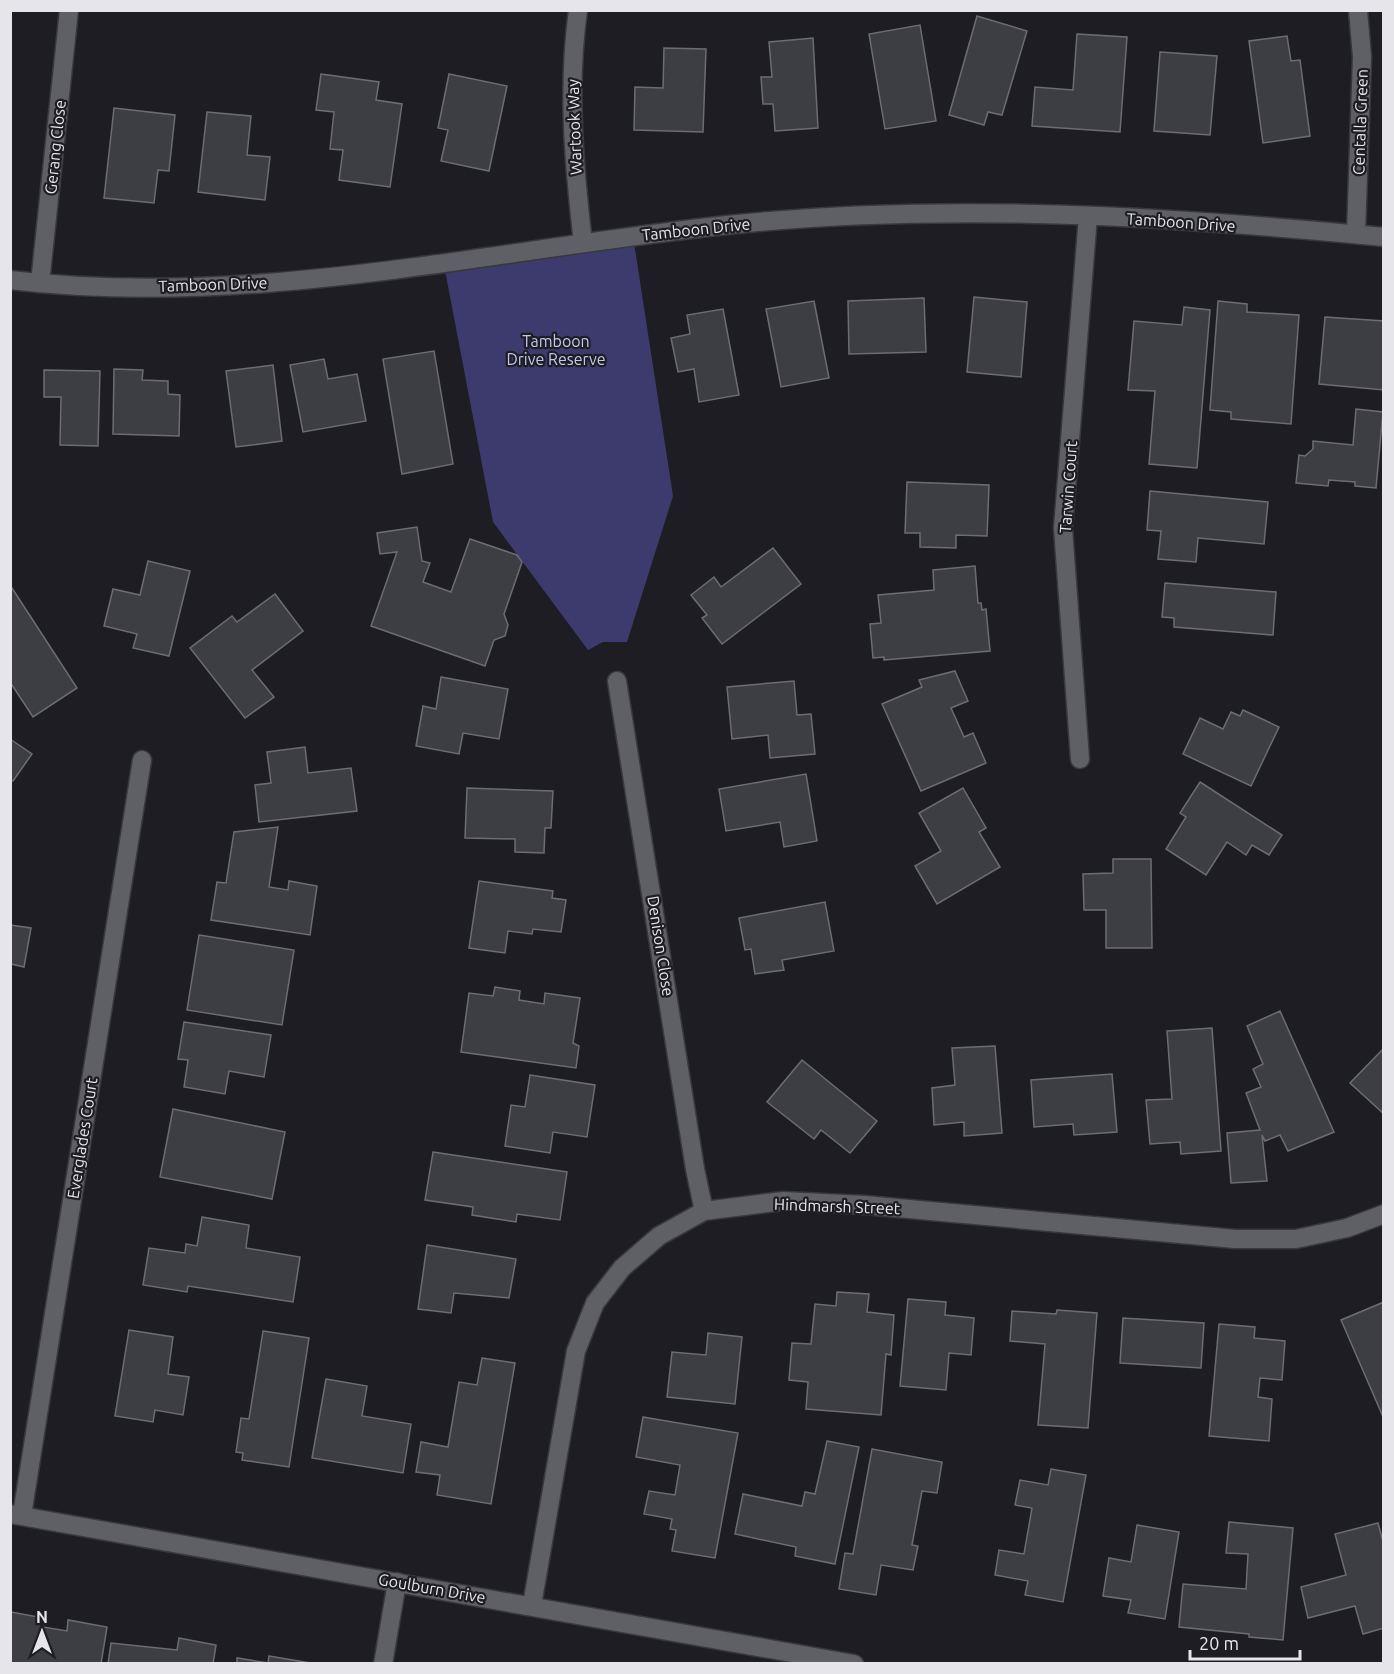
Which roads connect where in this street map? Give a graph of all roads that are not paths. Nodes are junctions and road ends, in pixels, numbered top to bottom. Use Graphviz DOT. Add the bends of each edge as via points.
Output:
graph roads {
  1 [pos="69,10"];
  2 [pos="578,10"];
  3 [pos="1358,10"];
  4 [pos="1088,216"];
  5 [pos="1356,234"];
  6 [pos="1383,237"];
  7 [pos="583,243"];
  8 [pos="10,279"];
  9 [pos="40,283"];
  10 [pos="617,681"];
  11 [pos="1080,759"];
  12 [pos="142,760"];
  13 [pos="704,1211"];
  14 [pos="1383,1214"];
  15 [pos="16,1514"];
  16 [pos="397,1582"];
  17 [pos="532,1605"];
  18 [pos="382,1664"];
  19 [pos="854,1664"];
  1 -- 9 [label="street, Gerang Close"];
  2 -- 7 [label="street, Wartook Way" via="572,54 572,137"];
  3 -- 5 [label="street, Centalla Green" via="1362,57"];
  4 -- 5 [label="street, Tamboon Drive"];
  4 -- 7 [label="street, Tamboon Drive" via="957,212 824,217"];
  4 -- 11 [label="street, Tarwin Court" via="1063,528"];
  5 -- 6 [label="street, Tamboon Drive"];
  7 -- 9 [label="street, Tamboon Drive" via="444,265 302,281 171,287"];
  8 -- 9 [label="street, Tamboon Drive"];
  10 -- 13 [label="street, Denison Close"];
  12 -- 15 [label="street, Everglades Court"];
  13 -- 14 [label="street, Hindmarsh Street" via="783,1202 865,1204 1235,1239 1296,1239 1347,1228"];
  13 -- 17 [label="street, Hindmarsh Street" via="659,1236 622,1268 595,1303 576,1351"];
  15 -- 16 [label="street, Goulburn Drive"];
  16 -- 17 [label="street, Goulburn Drive"];
  16 -- 18 [label="street"];
  17 -- 19 [label="street, Goulburn Drive"];
}
